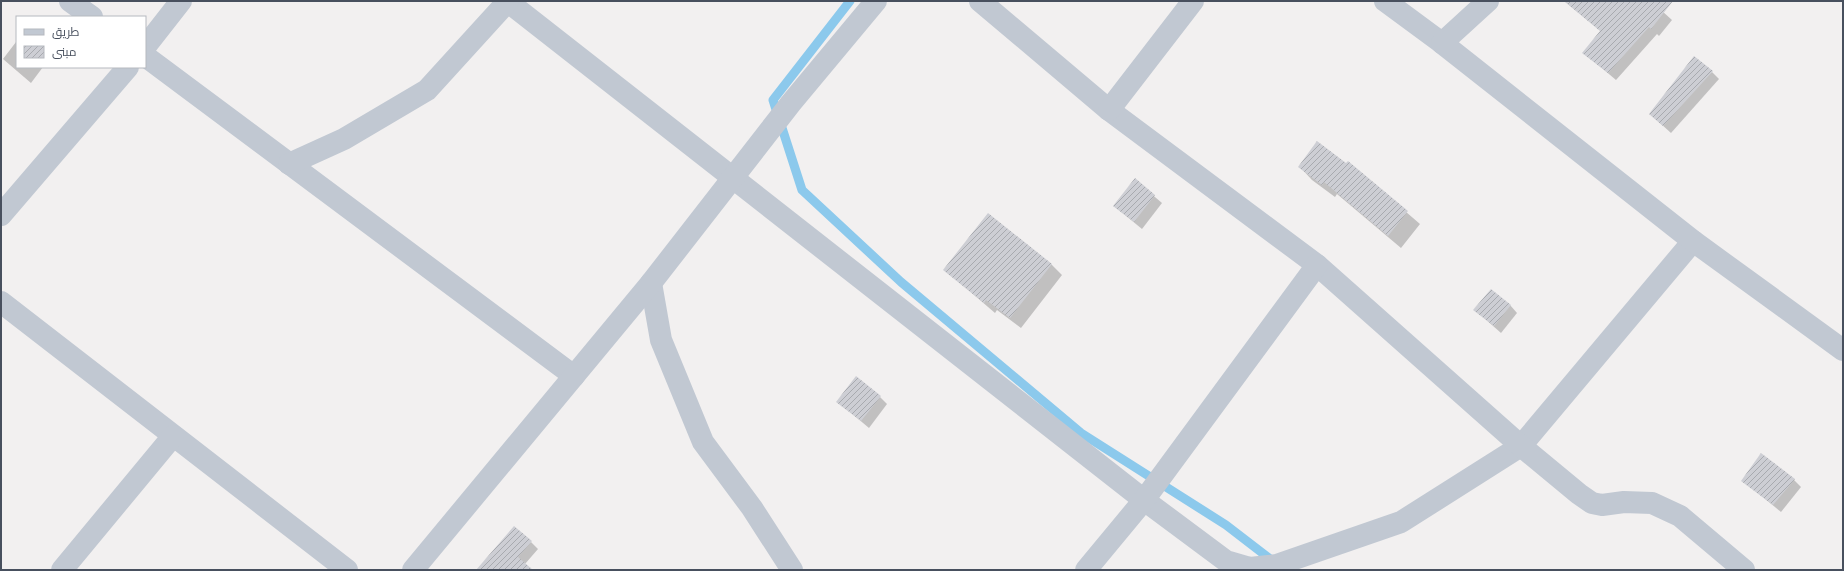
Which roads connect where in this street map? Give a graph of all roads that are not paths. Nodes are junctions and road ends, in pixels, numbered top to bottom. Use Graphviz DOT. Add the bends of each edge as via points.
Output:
graph roads {
  1 [pos="70,1"];
  2 [pos="181,1"];
  3 [pos="508,1"];
  4 [pos="876,1"];
  5 [pos="980,1"];
  6 [pos="1193,1"];
  7 [pos="1385,1"];
  8 [pos="1488,1"];
  9 [pos="91,16"];
  10 [pos="1442,43"];
  11 [pos="146,46"];
  12 [pos="146,57"];
  13 [pos="127,68"];
  14 [pos="1109,110"];
  15 [pos="289,164"];
  16 [pos="733,178"];
  17 [pos="1,215"];
  18 [pos="1692,241"];
  19 [pos="1317,265"];
  20 [pos="651,283"];
  21 [pos="1,302"];
  22 [pos="1843,350"];
  23 [pos="574,376"];
  24 [pos="173,436"];
  25 [pos="1520,446"];
  26 [pos="1144,500"];
  27 [pos="62,570"];
  28 [pos="347,570"];
  29 [pos="413,570"];
  30 [pos="792,570"];
  31 [pos="1086,570"];
  32 [pos="1744,570"];
  1 -- 9 [label="street"];
  2 -- 11 [label="street"];
  3 -- 15 [label="street" via="427,90 344,139"];
  3 -- 16 [label="street"];
  4 -- 16 [label="street" via="791,103"];
  5 -- 14 [label="street"];
  6 -- 14 [label="street"];
  7 -- 10 [label="street"];
  8 -- 10 [label="street"];
  10 -- 18 [label="street"];
  12 -- 15 [label="street"];
  13 -- 17 [label="street"];
  14 -- 19 [label="street"];
  15 -- 23 [label="street"];
  16 -- 20 [label="street"];
  16 -- 26 [label="street"];
  18 -- 22 [label="street"];
  18 -- 25 [label="street"];
  19 -- 25 [label="street"];
  19 -- 26 [label="street"];
  20 -- 23 [label="street"];
  20 -- 30 [label="street" via="661,340 703,442 752,508"];
  21 -- 24 [label="street"];
  23 -- 29 [label="street"];
  24 -- 27 [label="street"];
  24 -- 28 [label="street"];
  25 -- 26 [label="street" via="1401,522 1277,565 1250,568 1226,561"];
  25 -- 32 [label="street" via="1592,503 1652,503 1680,516"];
  26 -- 31 [label="street"];
}
